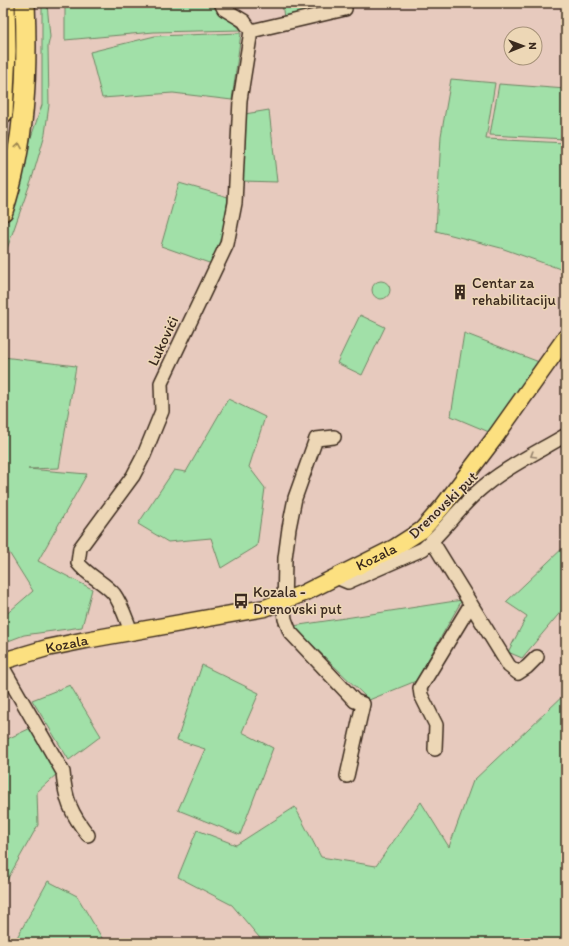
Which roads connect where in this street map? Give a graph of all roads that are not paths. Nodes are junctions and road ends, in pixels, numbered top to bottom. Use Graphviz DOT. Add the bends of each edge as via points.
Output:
graph roads {
  1 [pos="5,3"];
  2 [pos="25,3"];
  3 [pos="221,3"];
  4 [pos="344,3"];
  5 [pos="251,31"];
  6 [pos="3,113"];
  7 [pos="3,211"];
  8 [pos="566,337"];
  9 [pos="566,435"];
  10 [pos="334,437"];
  11 [pos="432,541"];
  12 [pos="336,577"];
  13 [pos="285,602"];
  14 [pos="470,604"];
  15 [pos="131,632"];
  16 [pos="537,657"];
  17 [pos="3,661"];
  18 [pos="3,668"];
  19 [pos="435,749"];
  20 [pos="346,776"];
  21 [pos="88,835"];
  1 -- 6 [label="highway"];
  7 -- 2 [label="highway, one-way" via="22,127 26,47"];
  3 -- 5 [label="street" via="224,9 244,21"];
  4 -- 5 [label="street" via="345,9"];
  5 -- 15 [label="street, Lukovići" via="240,100 235,203 227,244 161,383 162,411 144,455 132,476 80,548 78,563 84,571 114,594 124,611"];
  8 -- 12 [label="main road, Kozala" via="493,440 429,522 399,545"];
  9 -- 11 [label="street, Drenovski put, one-way" via="485,485 464,504"];
  10 -- 13 [label="street" via="316,439 295,498 285,558"];
  11 -- 12 [label="street, Drenovski put" via="423,549 357,579 345,582"];
  11 -- 14 [label="street"];
  12 -- 13 [label="main road, Kozala"];
  13 -- 15 [label="main road, Kozala" via="240,613"];
  13 -- 20 [label="street" via="285,619 290,632 355,701 363,704"];
  14 -- 16 [label="street" via="509,666 518,672"];
  14 -- 19 [label="street" via="420,688 436,725"];
  15 -- 17 [label="main road, Kozala" via="47,648"];
  18 -- 21 [label="street" via="63,772 69,807"];
}
